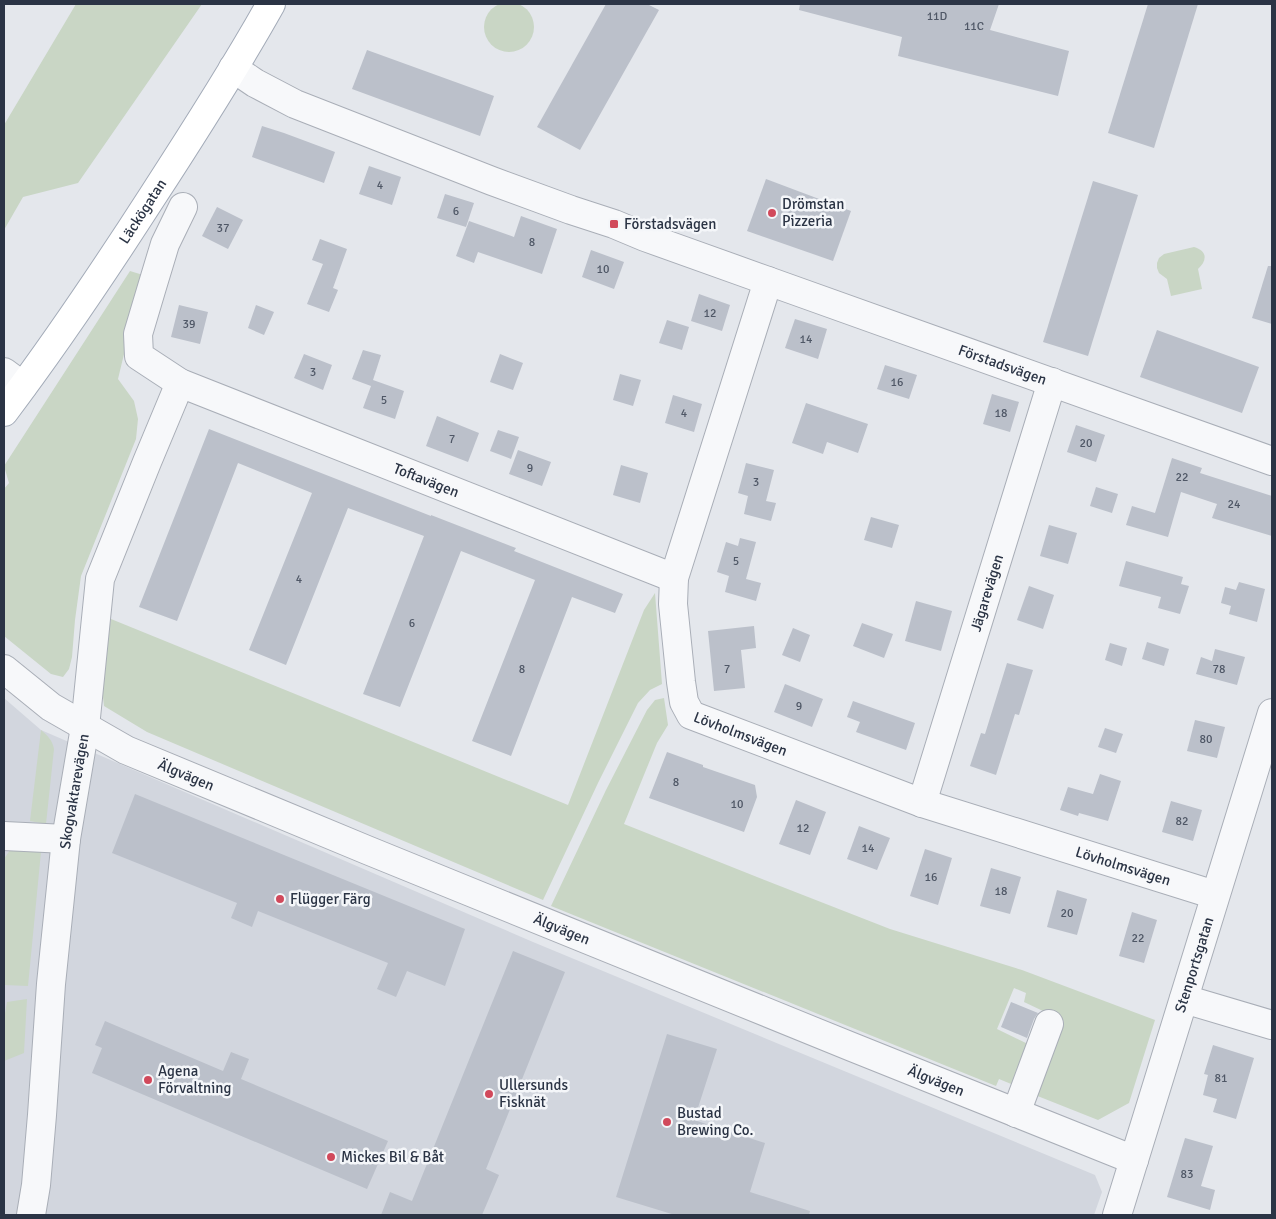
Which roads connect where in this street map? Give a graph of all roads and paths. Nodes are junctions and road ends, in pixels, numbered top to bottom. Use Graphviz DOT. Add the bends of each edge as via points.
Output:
graph roads {
  1 [pos="271,4"];
  2 [pos="233,68"];
  3 [pos="183,207"];
  4 [pos="768,281"];
  5 [pos="14,379"];
  6 [pos="1052,382"];
  7 [pos="180,383"];
  8 [pos="4,412"];
  9 [pos="1272,461"];
  10 [pos="674,578"];
  11 [pos="4,669"];
  12 [pos="1272,713"];
  13 [pos="85,727"];
  14 [pos="1267,747"];
  15 [pos="922,803"];
  16 [pos="4,836"];
  17 [pos="66,839"];
  18 [pos="1215,895"];
  19 [pos="1184,999"];
  20 [pos="1049,1024"];
  21 [pos="1272,1025"];
  22 [pos="1016,1113"];
  23 [pos="1134,1160"];
  24 [pos="32,1215"];
  25 [pos="1118,1215"];
  1 -- 2 [label="main road, Läckögatan"];
  2 -- 4 [label="street, Förstadsvägen" via="295,104 492,181"];
  2 -- 5 [label="main road, Läckögatan" via="115,255"];
  3 -- 7 [label="street, Läckögatan" via="165,244 138,334 139,356"];
  4 -- 6 [label="street, Förstadsvägen"];
  4 -- 10 [label="street, Lövholmsvägen"];
  5 -- 8 [label="main road, Läckögatan"];
  6 -- 9 [label="street, Förstadsvägen"];
  6 -- 15 [label="street, Jägarevägen"];
  7 -- 10 [label="street, Toftavägen"];
  7 -- 13 [label="street, Skogvaktarevägen" via="100,579"];
  10 -- 15 [label="street, Lövholmsvägen" via="673,604 681,682 684,702 691,715"];
  11 -- 13 [label="street, Älgvägen" via="51,707"];
  12 -- 14 [label="street, Stenportsgatan"];
  13 -- 17 [label="street, Skogvaktarevägen"];
  13 -- 22 [label="street, Älgvägen" via="126,750 367,850"];
  14 -- 18 [label="street, Stenportsgatan"];
  15 -- 18 [label="street, Lövholmsvägen"];
  16 -- 17 [label="street"];
  17 -- 24 [label="street, Skogvaktarevägen"];
  18 -- 19 [label="street, Stenportsgatan"];
  19 -- 21 [label="street"];
  19 -- 23 [label="street, Stenportsgatan"];
  20 -- 22 [label="street"];
  22 -- 23 [label="street, Älgvägen"];
  23 -- 25 [label="street, Stenportsgatan"];
}
